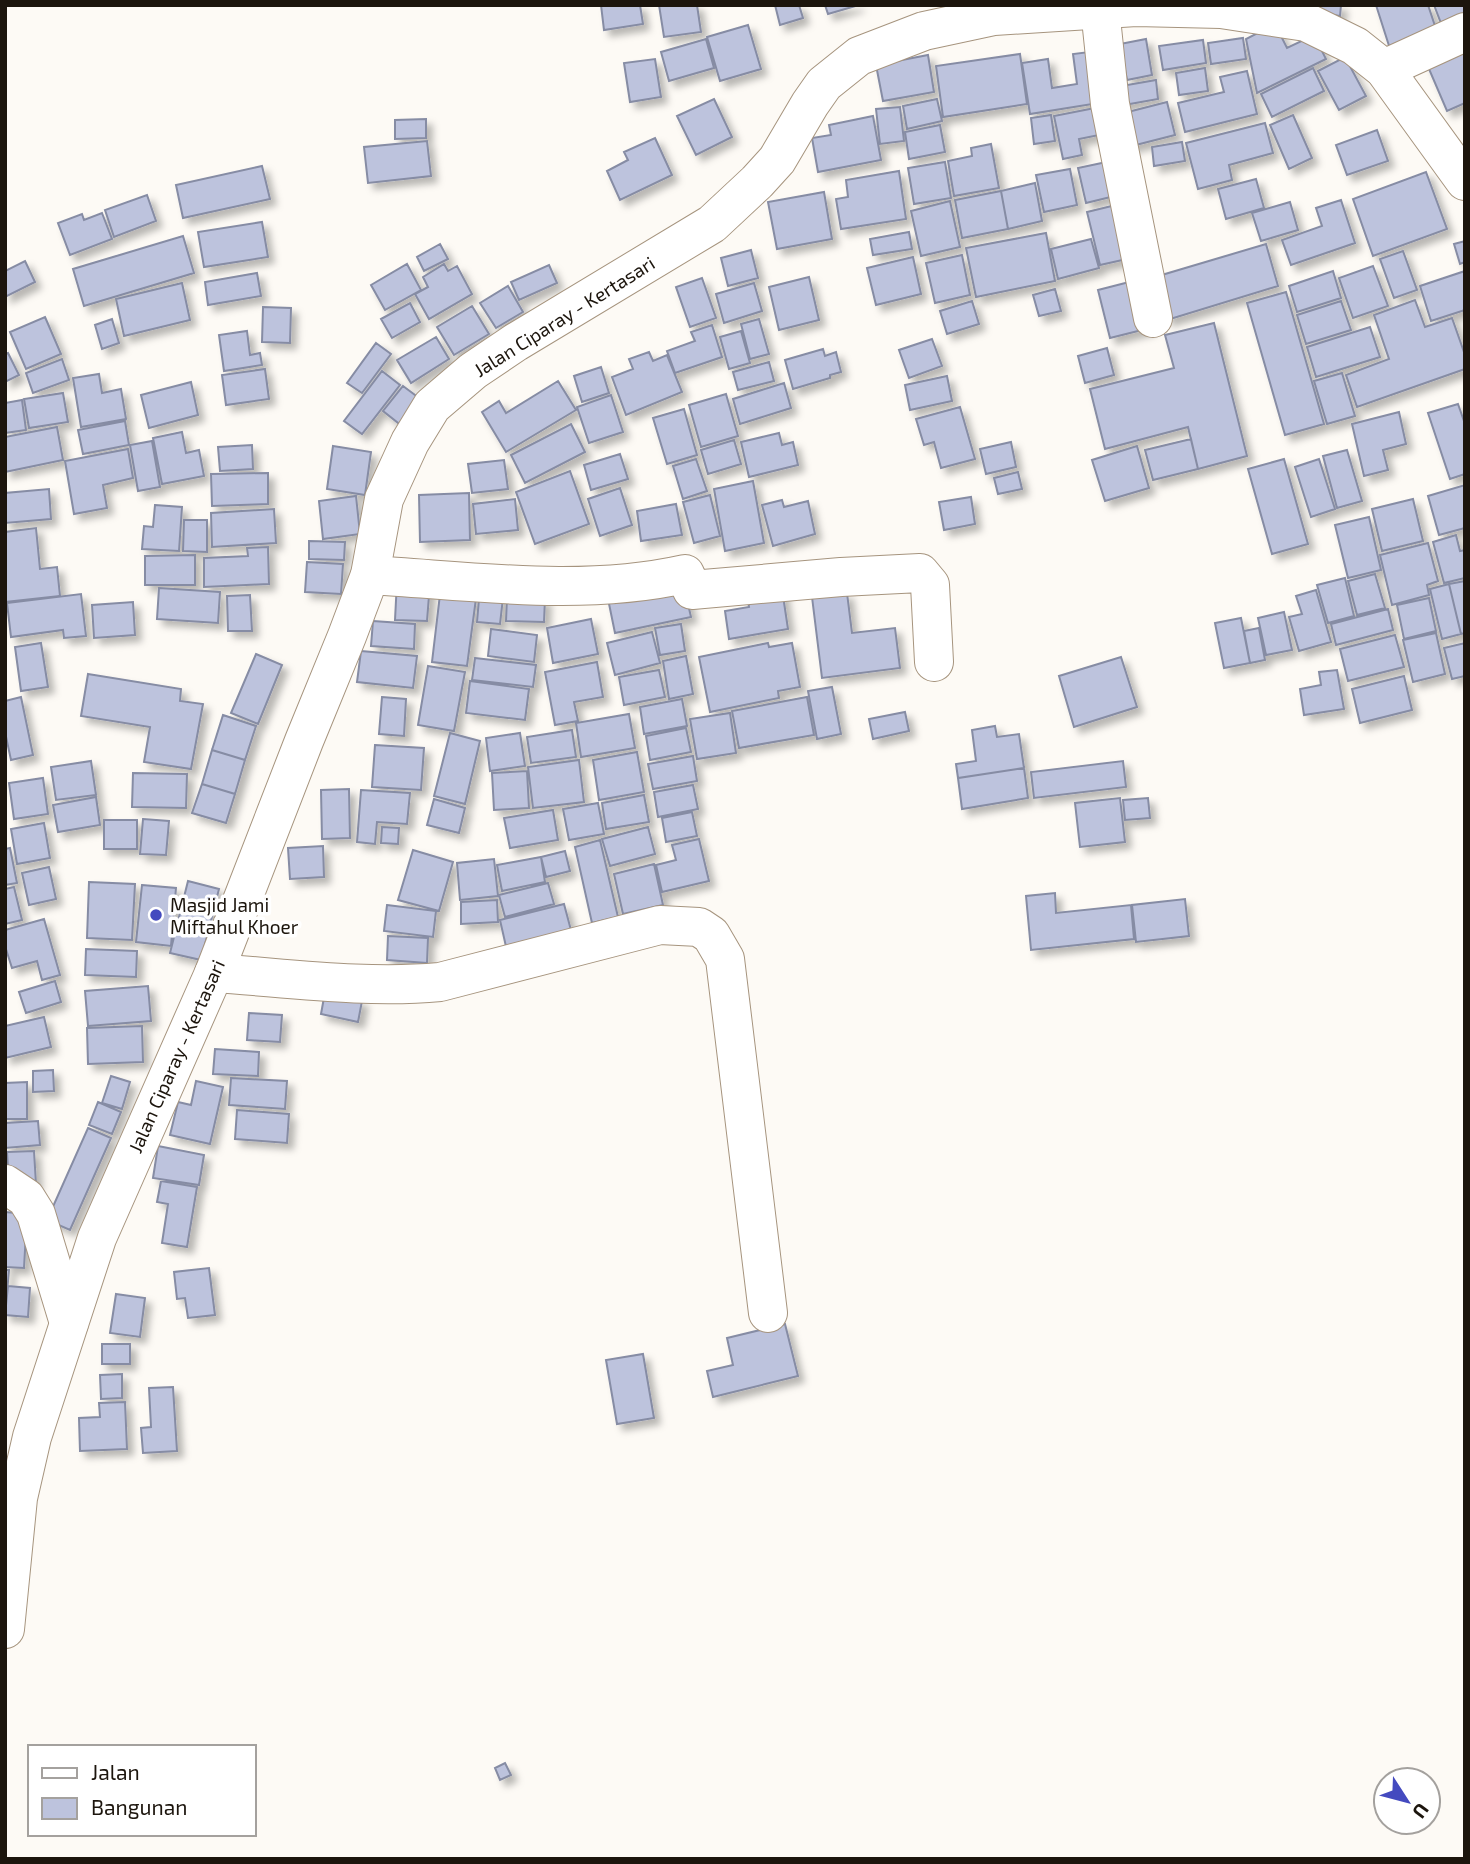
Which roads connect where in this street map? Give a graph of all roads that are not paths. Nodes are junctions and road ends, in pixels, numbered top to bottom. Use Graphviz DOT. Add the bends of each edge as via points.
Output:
graph roads {
  1 [pos="1100,9"];
  2 [pos="1465,32"];
  3 [pos="1384,69"];
  4 [pos="1465,181"];
  5 [pos="1153,318"];
  6 [pos="369,575"];
  7 [pos="934,662"];
  8 [pos="214,973"];
  9 [pos="5,1184"];
  10 [pos="768,1313"];
  11 [pos="69,1323"];
  12 [pos="5,1629"];
  1 -- 3 [label="main road, Jalan Ciparay - Kertasari" via="1221,9 1306,22 1355,46"];
  1 -- 5 [label="main road" via="1110,104"];
  1 -- 6 [label="main road, Jalan Ciparay - Kertasari" via="994,16 924,31 859,55 824,84 777,160 712,223 473,370 432,406 384,499"];
  2 -- 3 [label="main road"];
  3 -- 4 [label="main road, Jalan Ciparay - Kertasari"];
  6 -- 7 [label="main road" via="556,586 685,574 692,590 920,573 930,585"];
  6 -- 8 [label="main road, Jalan Ciparay - Kertasari"];
  8 -- 10 [label="main road" via="417,985 660,925 699,928 711,935 725,959"];
  8 -- 11 [label="main road, Jalan Ciparay - Kertasari" via="97,1238"];
  9 -- 11 [label="main road" via="26,1198 36,1214"];
  11 -- 12 [label="main road, Jalan Ciparay - Kertasari" via="32,1437 18,1498"];
}
